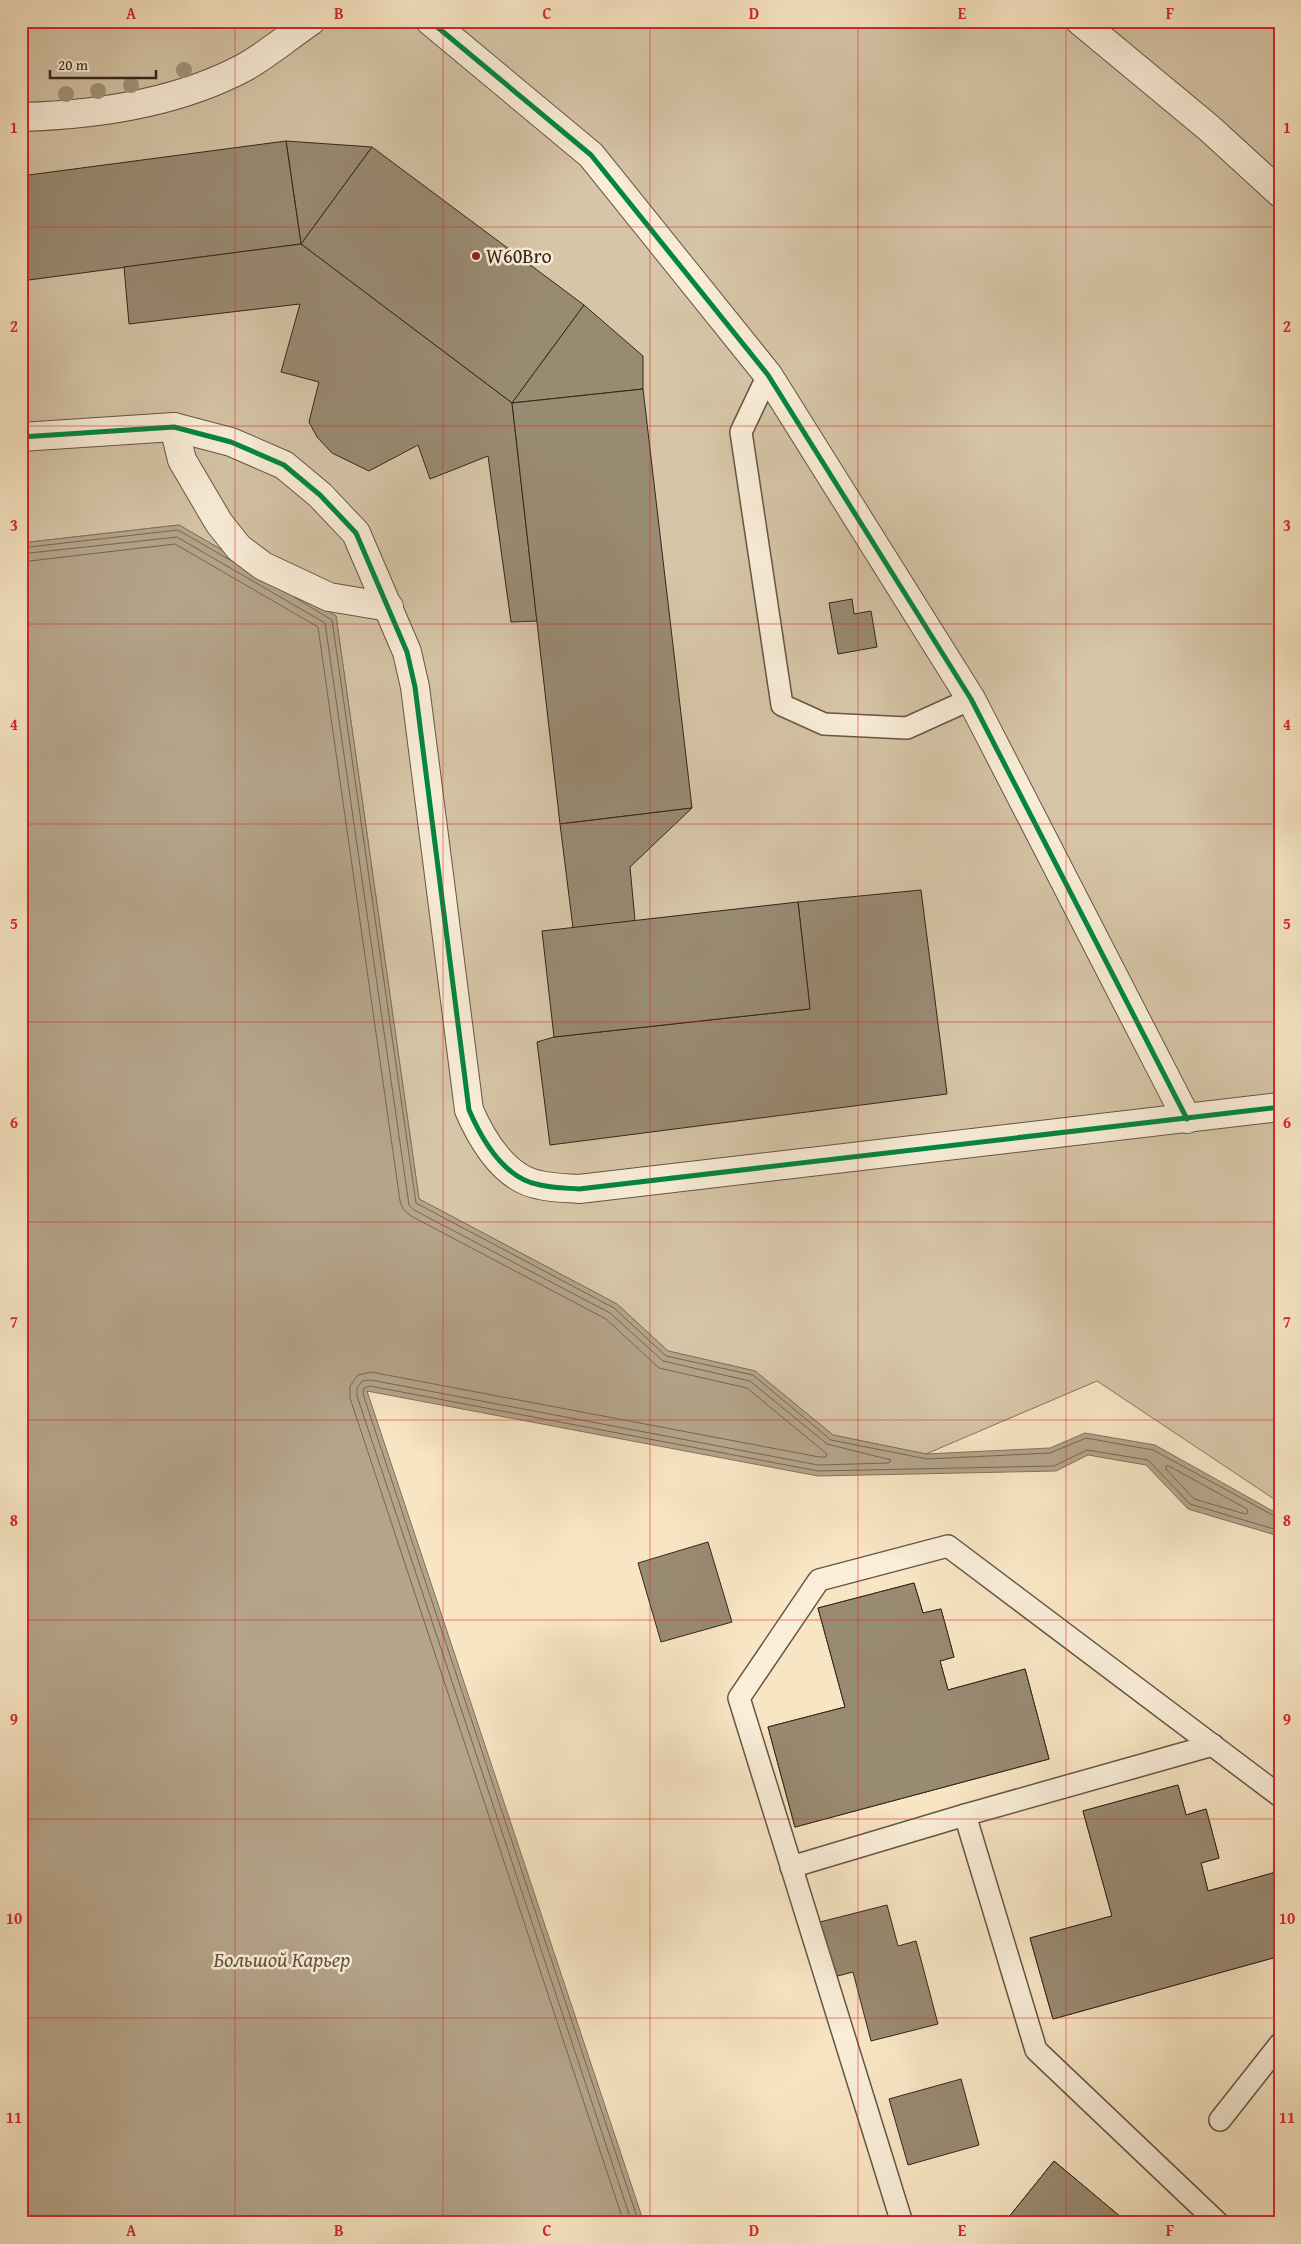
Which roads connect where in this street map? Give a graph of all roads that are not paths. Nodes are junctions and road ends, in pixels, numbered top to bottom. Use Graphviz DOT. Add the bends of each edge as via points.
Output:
graph roads {
  1 [pos="311,21"];
  2 [pos="430,21"];
  3 [pos="1080,21"];
  4 [pos="21,117"];
  5 [pos="1280,193"];
  6 [pos="768,376"];
  7 [pos="174,427"];
  8 [pos="21,436"];
  9 [pos="389,607"];
  10 [pos="971,699"];
  11 [pos="1280,1107"];
  12 [pos="1187,1119"];
  13 [pos="1212,1745"];
  14 [pos="1280,1796"];
  15 [pos="964,1815"];
  16 [pos="791,1867"];
  17 [pos="1280,2044"];
  18 [pos="1220,2120"];
  19 [pos="902,2223"];
  20 [pos="1218,2223"];
  1 -- 4 [label="street" via="246,66 198,88 87,113"];
  2 -- 6 [label="street" via="591,156"];
  3 -- 5 [label="street" via="1209,128"];
  6 -- 10 [label="street"];
  6 -- 10 [label="lane" via="741,432 782,705 824,724 908,728"];
  7 -- 8 [label="street"];
  7 -- 9 [label="street" via="230,442 284,466 320,495 356,533"];
  7 -- 9 [label="street" via="182,460 219,523 239,548 263,566 329,597"];
  9 -- 12 [label="street" via="408,652 414,687 469,1110 483,1139 515,1175 539,1185 579,1189"];
  10 -- 12 [label="street"];
  11 -- 12 [label="street"];
  13 -- 14 [label="lane"];
  13 -- 15 [label="lane"];
  13 -- 16 [label="lane" via="948,1546 819,1580 738,1698"];
  15 -- 16 [label="lane"];
  15 -- 20 [label="lane" via="1036,2050"];
  16 -- 19 [label="lane"];
  17 -- 18 [label="lane"];
}
